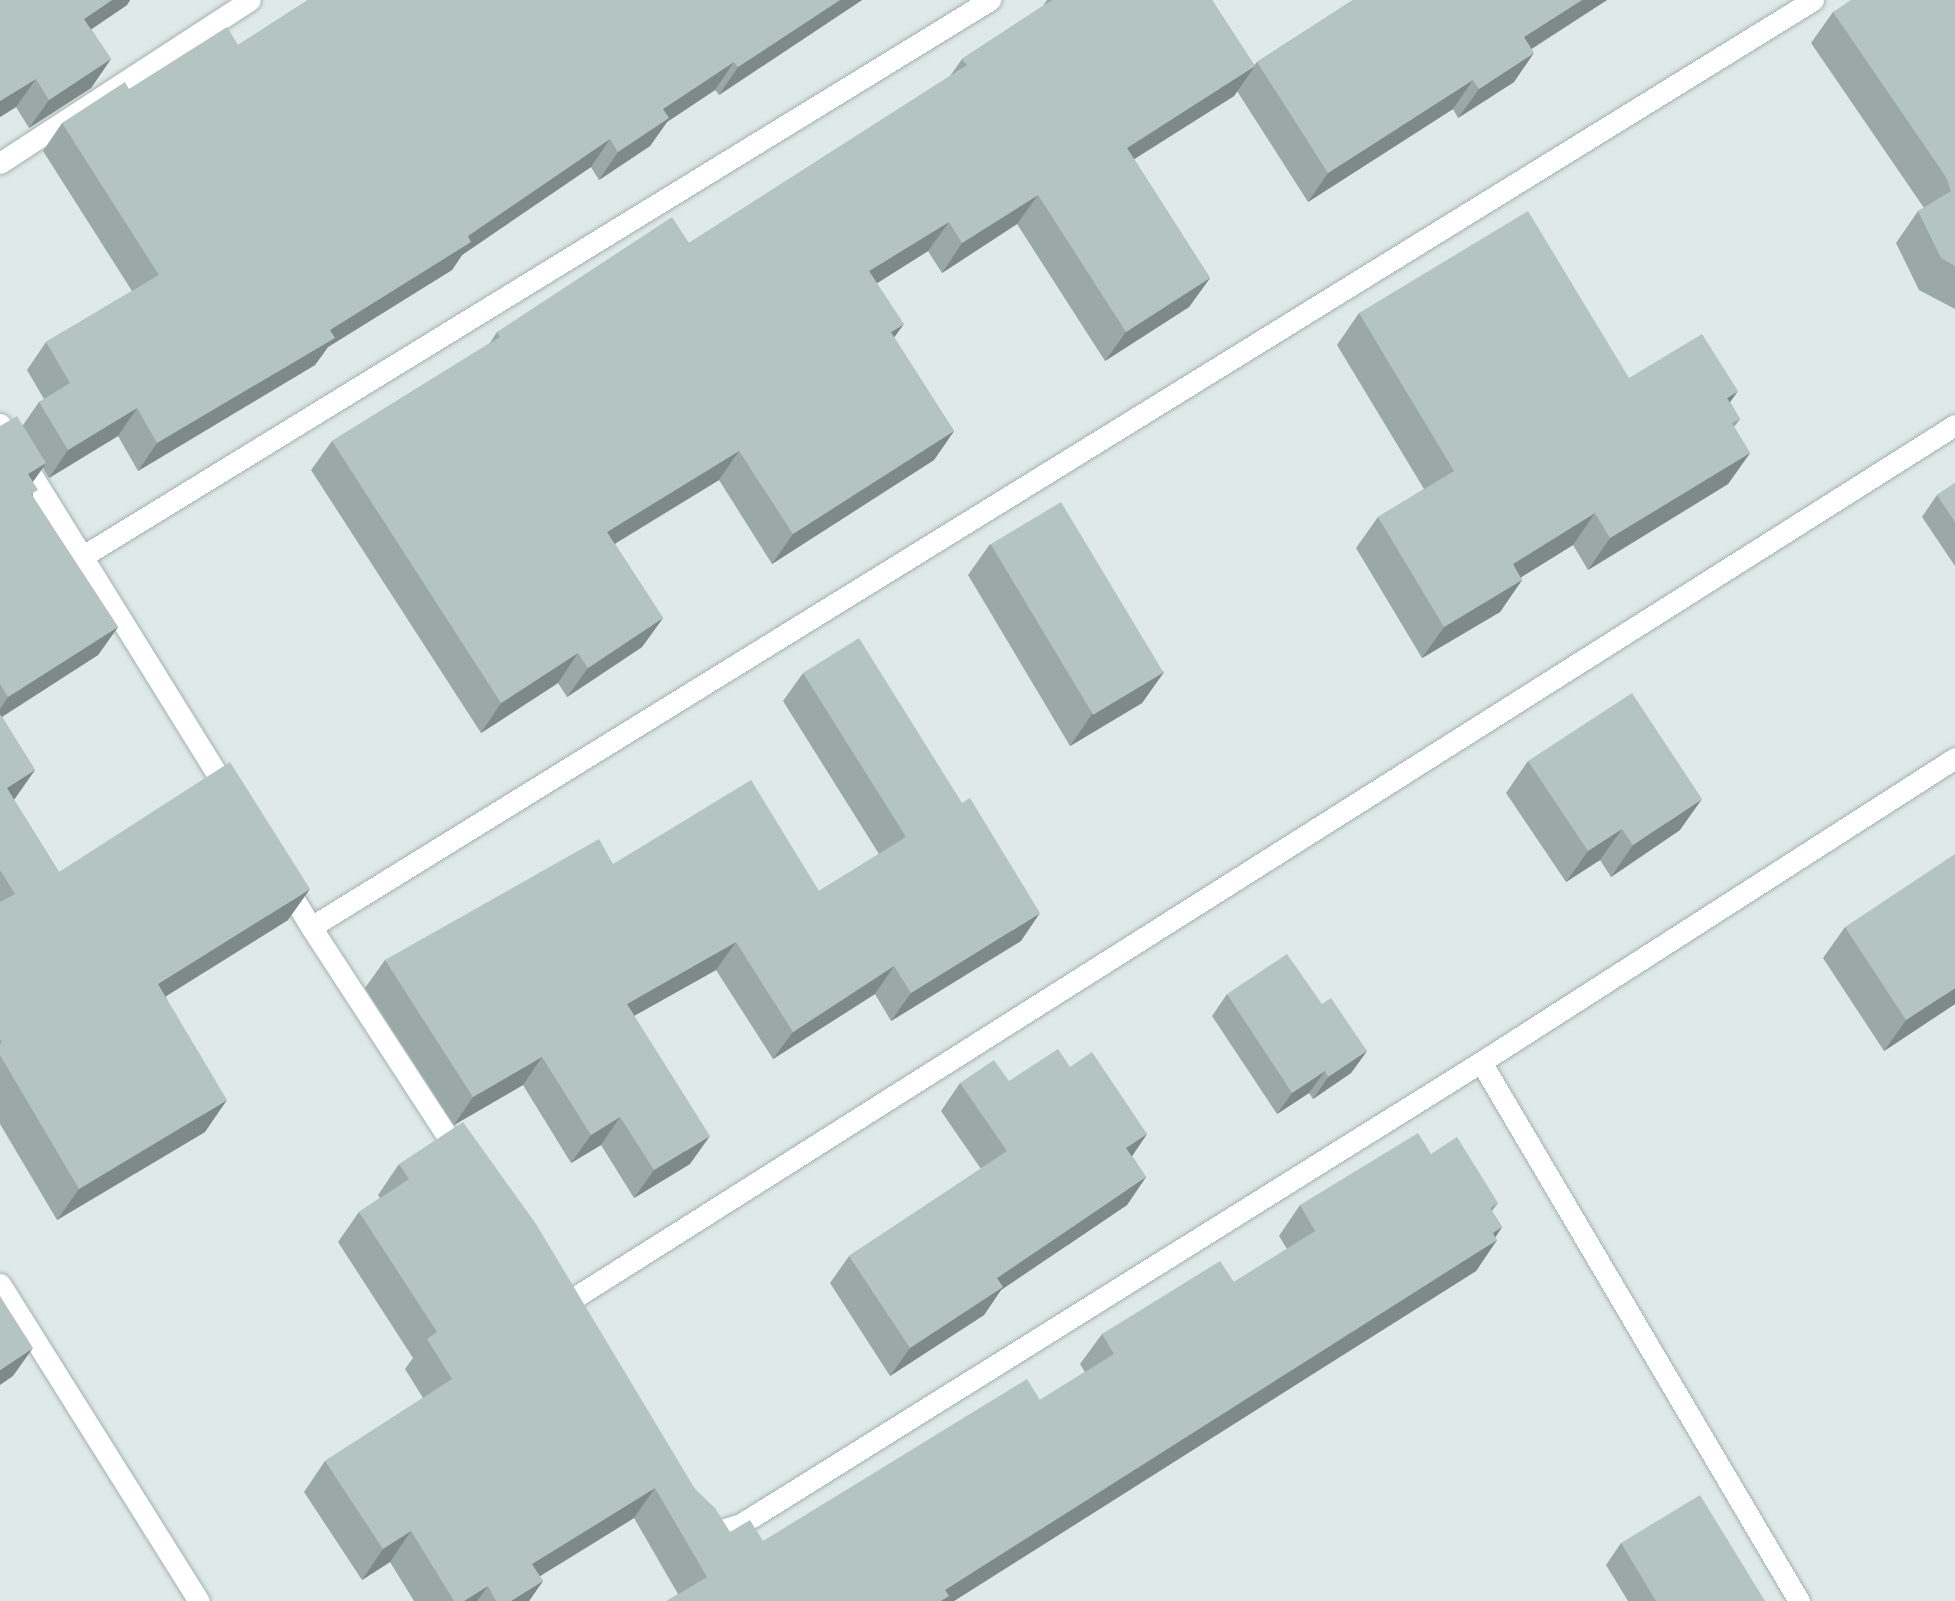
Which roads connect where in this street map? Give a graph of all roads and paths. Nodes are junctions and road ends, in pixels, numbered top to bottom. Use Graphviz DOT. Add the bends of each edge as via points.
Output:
graph roads {
  1 [pos="250,0"];
  2 [pos="990,0"];
  3 [pos="1813,0"];
  4 [pos="0,163"];
  5 [pos="0,424"];
  6 [pos="1955,425"];
  7 [pos="83,556"];
  8 [pos="1955,758"];
  9 [pos="240,811"];
  10 [pos="268,858"];
  11 [pos="311,927"];
  12 [pos="1481,1062"];
  13 [pos="477,1180"];
  14 [pos="550,1281"];
  15 [pos="0,1284"];
  16 [pos="566,1303"];
  17 [pos="579,1326"];
  18 [pos="685,1513"];
  19 [pos="199,1601"];
  20 [pos="1799,1601"];
  1 -- 4 [label="street"];
  2 -- 7 [label="street"];
  3 -- 11 [label="street"];
  5 -- 7 [label="street"];
  6 -- 16 [label="street"];
  7 -- 9 [label="street"];
  8 -- 12 [label="street"];
  10 -- 11 [label="street"];
  11 -- 13 [label="street"];
  12 -- 18 [label="street" via="741,1524 718,1531 700,1527"];
  12 -- 20 [label="street"];
  14 -- 16 [label="street"];
  15 -- 19 [label="street"];
  16 -- 17 [label="street"];
}
